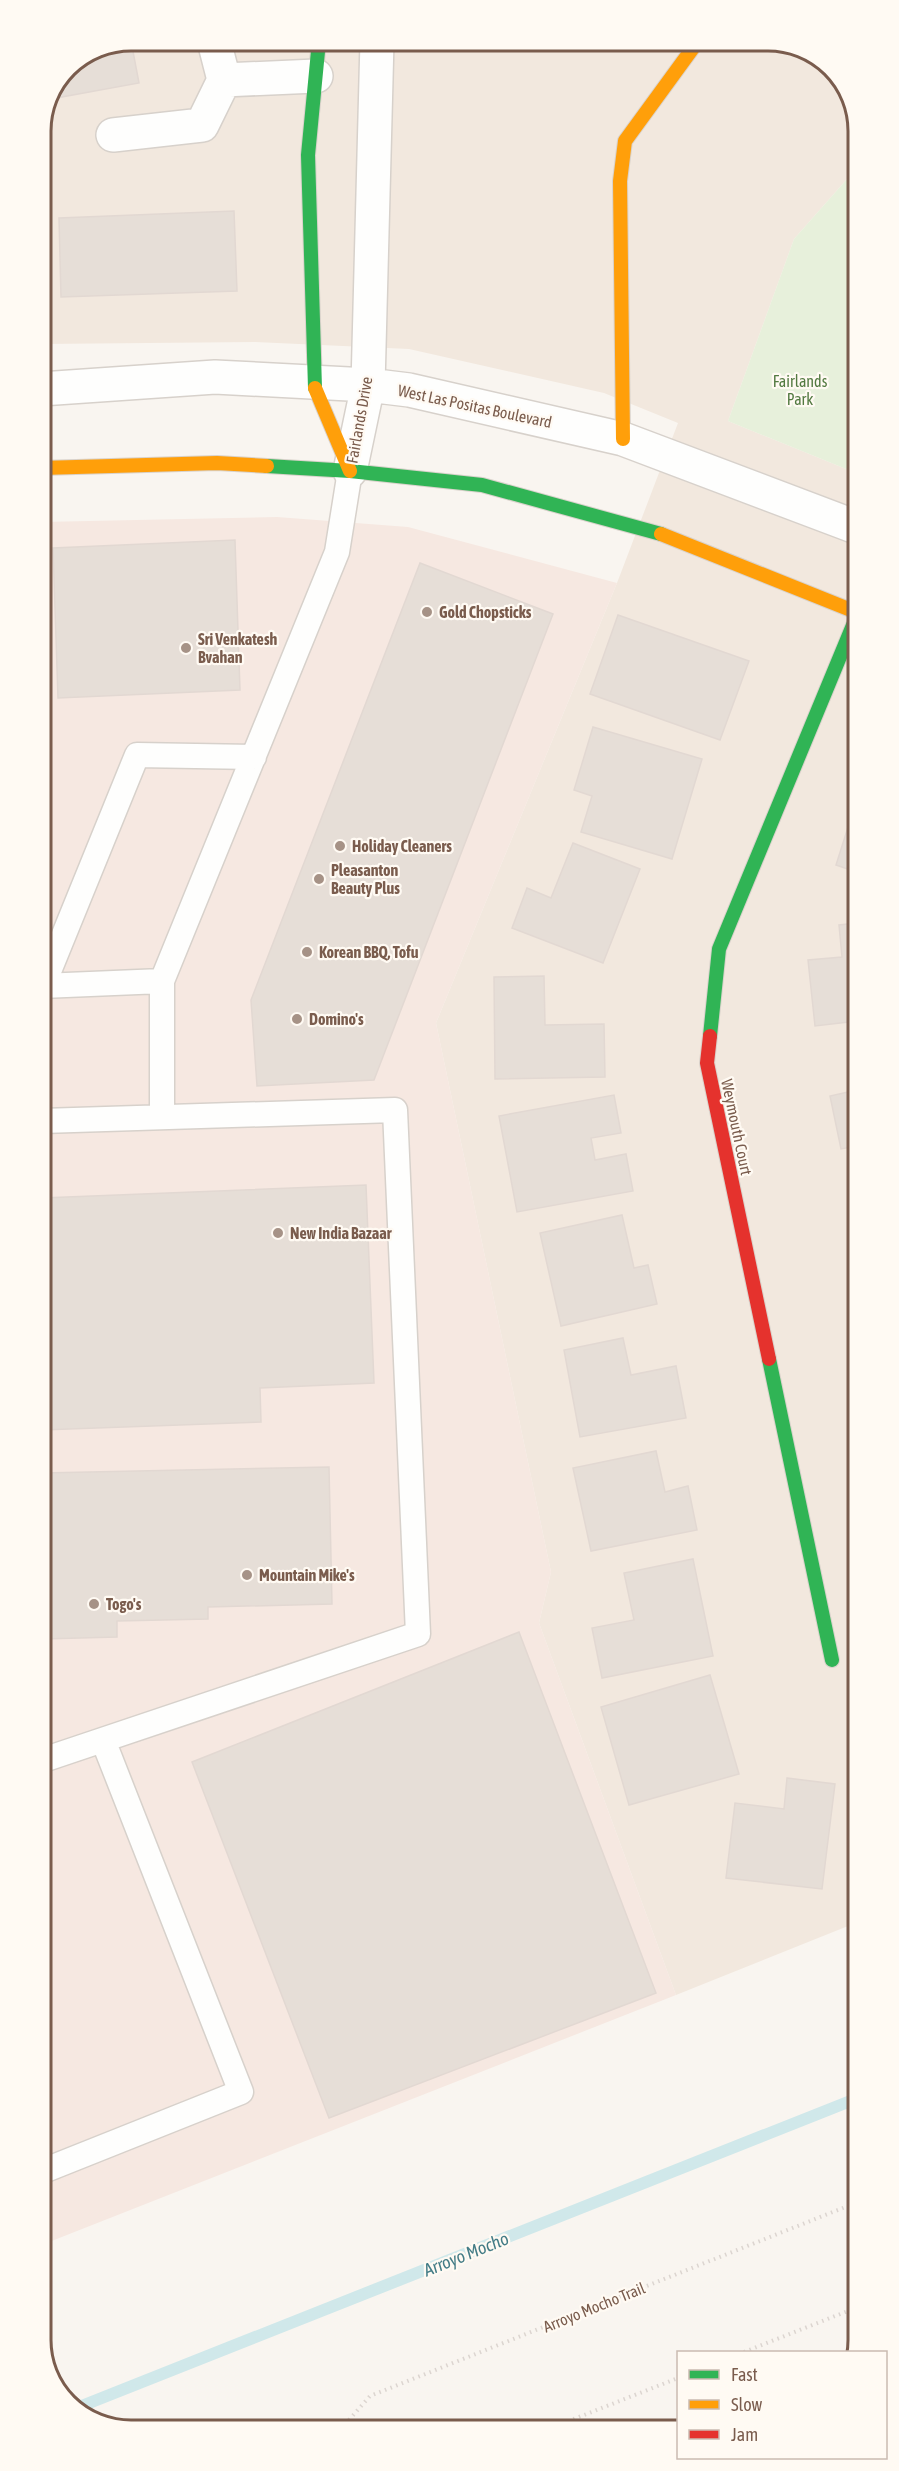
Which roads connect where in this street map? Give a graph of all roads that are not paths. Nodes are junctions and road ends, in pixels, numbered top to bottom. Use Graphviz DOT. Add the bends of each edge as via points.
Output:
graph roads {
  1 [pos="217,51"];
  2 [pos="318,51"];
  3 [pos="377,51"];
  4 [pos="692,51"];
  5 [pos="316,76"];
  6 [pos="224,80"];
  7 [pos="113,135"];
  8 [pos="313,383"];
  9 [pos="368,385"];
  10 [pos="51,388"];
  11 [pos="623,439"];
  12 [pos="51,468"];
  13 [pos="350,471"];
  14 [pos="848,524"];
  15 [pos="848,609"];
  16 [pos="848,637"];
  17 [pos="254,757"];
  18 [pos="51,964"];
  19 [pos="162,981"];
  20 [pos="51,986"];
  21 [pos="162,1117"];
  22 [pos="51,1121"];
  23 [pos="832,1660"];
  24 [pos="103,1740"];
  25 [pos="51,1757"];
  26 [pos="51,2167"];
  1 -- 6 [label="street"];
  2 -- 5 [label="street, Fairlands Drive"];
  3 -- 9 [label="street, Fairlands Drive"];
  4 -- 11 [label="street" via="625,141 620,181"];
  5 -- 6 [label="street"];
  5 -- 8 [label="street, Fairlands Drive" via="309,155"];
  6 -- 7 [label="street" via="202,124"];
  8 -- 9 [label="street, West Las Positas Boulevard"];
  8 -- 10 [label="street, West Las Positas Boulevard" via="215,377"];
  8 -- 13 [label="street, Fairlands Drive"];
  9 -- 11 [label="street, West Las Positas Boulevard" via="409,390"];
  9 -- 13 [label="street, Fairlands Drive"];
  11 -- 14 [label="street, West Las Positas Boulevard"];
  12 -- 13 [label="street" via="217,463"];
  13 -- 15 [label="street" via="482,485 666,536"];
  13 -- 17 [label="lane" via="337,552"];
  16 -- 23 [label="street, Weymouth Court" via="719,948 707,1063"];
  17 -- 18 [label="lane" via="137,755"];
  17 -- 19 [label="lane"];
  19 -- 20 [label="lane"];
  19 -- 21 [label="lane"];
  21 -- 22 [label="lane"];
  21 -- 24 [label="lane" via="395,1110 418,1634"];
  24 -- 25 [label="lane"];
  24 -- 26 [label="lane" via="241,2092"];
}
